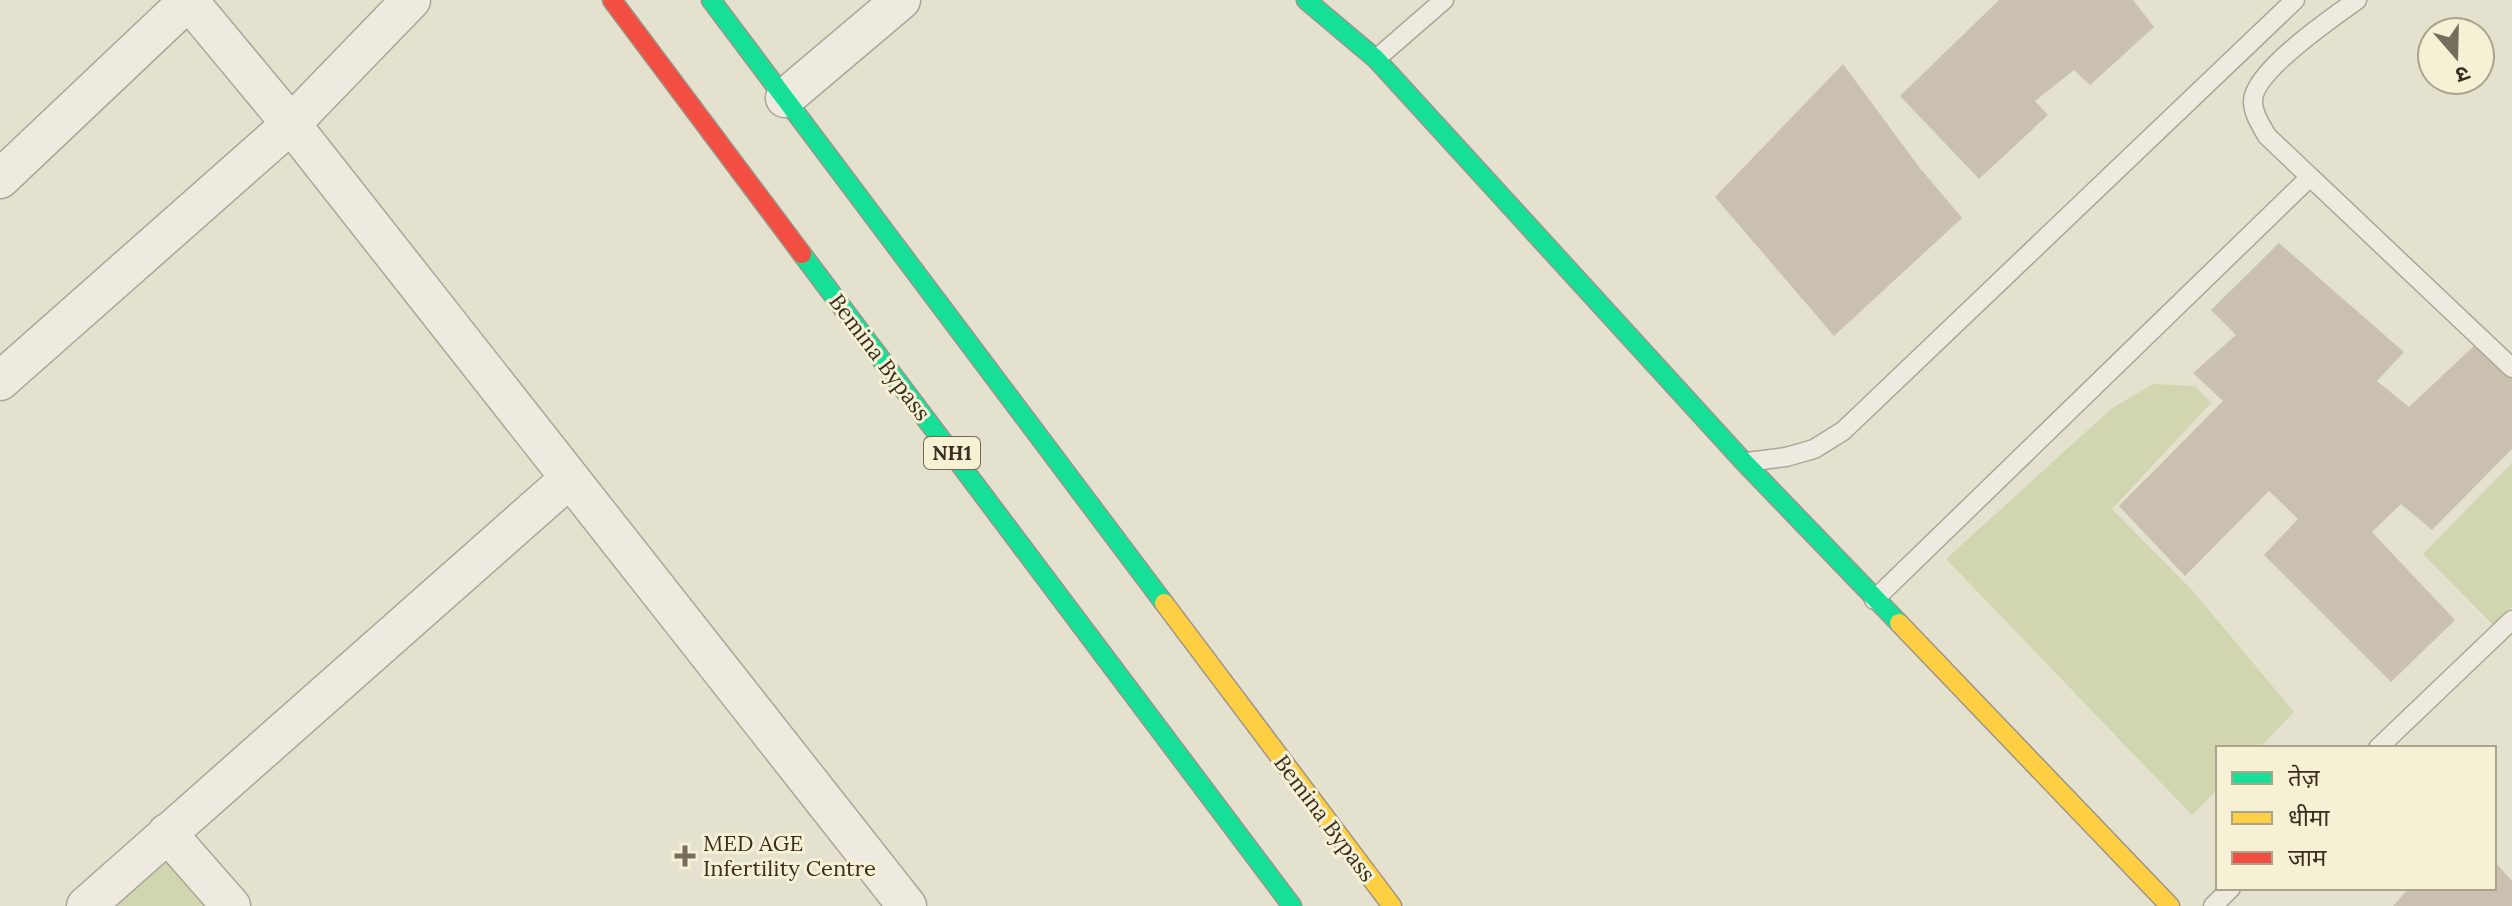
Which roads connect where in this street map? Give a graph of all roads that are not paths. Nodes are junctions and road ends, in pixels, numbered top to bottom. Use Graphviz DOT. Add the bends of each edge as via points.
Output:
graph roads {
  1 [pos="188,0"];
  2 [pos="411,0"];
  3 [pos="612,0"];
  4 [pos="711,0"];
  5 [pos="901,0"];
  6 [pos="1306,0"];
  7 [pos="1444,0"];
  8 [pos="2295,0"];
  9 [pos="2357,0"];
  10 [pos="1376,59"];
  11 [pos="785,98"];
  12 [pos="291,124"];
  13 [pos="2310,177"];
  14 [pos="0,179"];
  15 [pos="2512,368"];
  16 [pos="0,381"];
  17 [pos="1744,462"];
  18 [pos="569,479"];
  19 [pos="1874,600"];
  20 [pos="2512,620"];
  21 [pos="2380,746"];
  22 [pos="167,833"];
  23 [pos="2229,890"];
  24 [pos="86,906"];
  25 [pos="231,906"];
  26 [pos="907,906"];
  27 [pos="1292,906"];
  28 [pos="1392,906"];
  29 [pos="2170,906"];
  30 [pos="2213,906"];
  1 -- 12 [label="street"];
  1 -- 14 [label="street"];
  2 -- 12 [label="street"];
  3 -- 27 [label="main road, Bemina Bypass / NH1"];
  4 -- 11 [label="main road, Bemina Bypass"];
  5 -- 11 [label="street"];
  6 -- 10 [label="main road"];
  7 -- 10 [label="lane"];
  8 -- 17 [label="lane" via="1843,431 1814,449"];
  9 -- 13 [label="lane" via="2296,44 2259,83 2252,99 2267,136"];
  10 -- 17 [label="main road"];
  11 -- 28 [label="main road, Bemina Bypass"];
  12 -- 16 [label="street"];
  12 -- 18 [label="street"];
  13 -- 15 [label="lane"];
  13 -- 19 [label="lane"];
  17 -- 19 [label="main road"];
  18 -- 22 [label="street"];
  18 -- 26 [label="street"];
  19 -- 29 [label="main road"];
  20 -- 21 [label="lane"];
  22 -- 24 [label="street"];
  22 -- 25 [label="street"];
  23 -- 30 [label="lane"];
}
